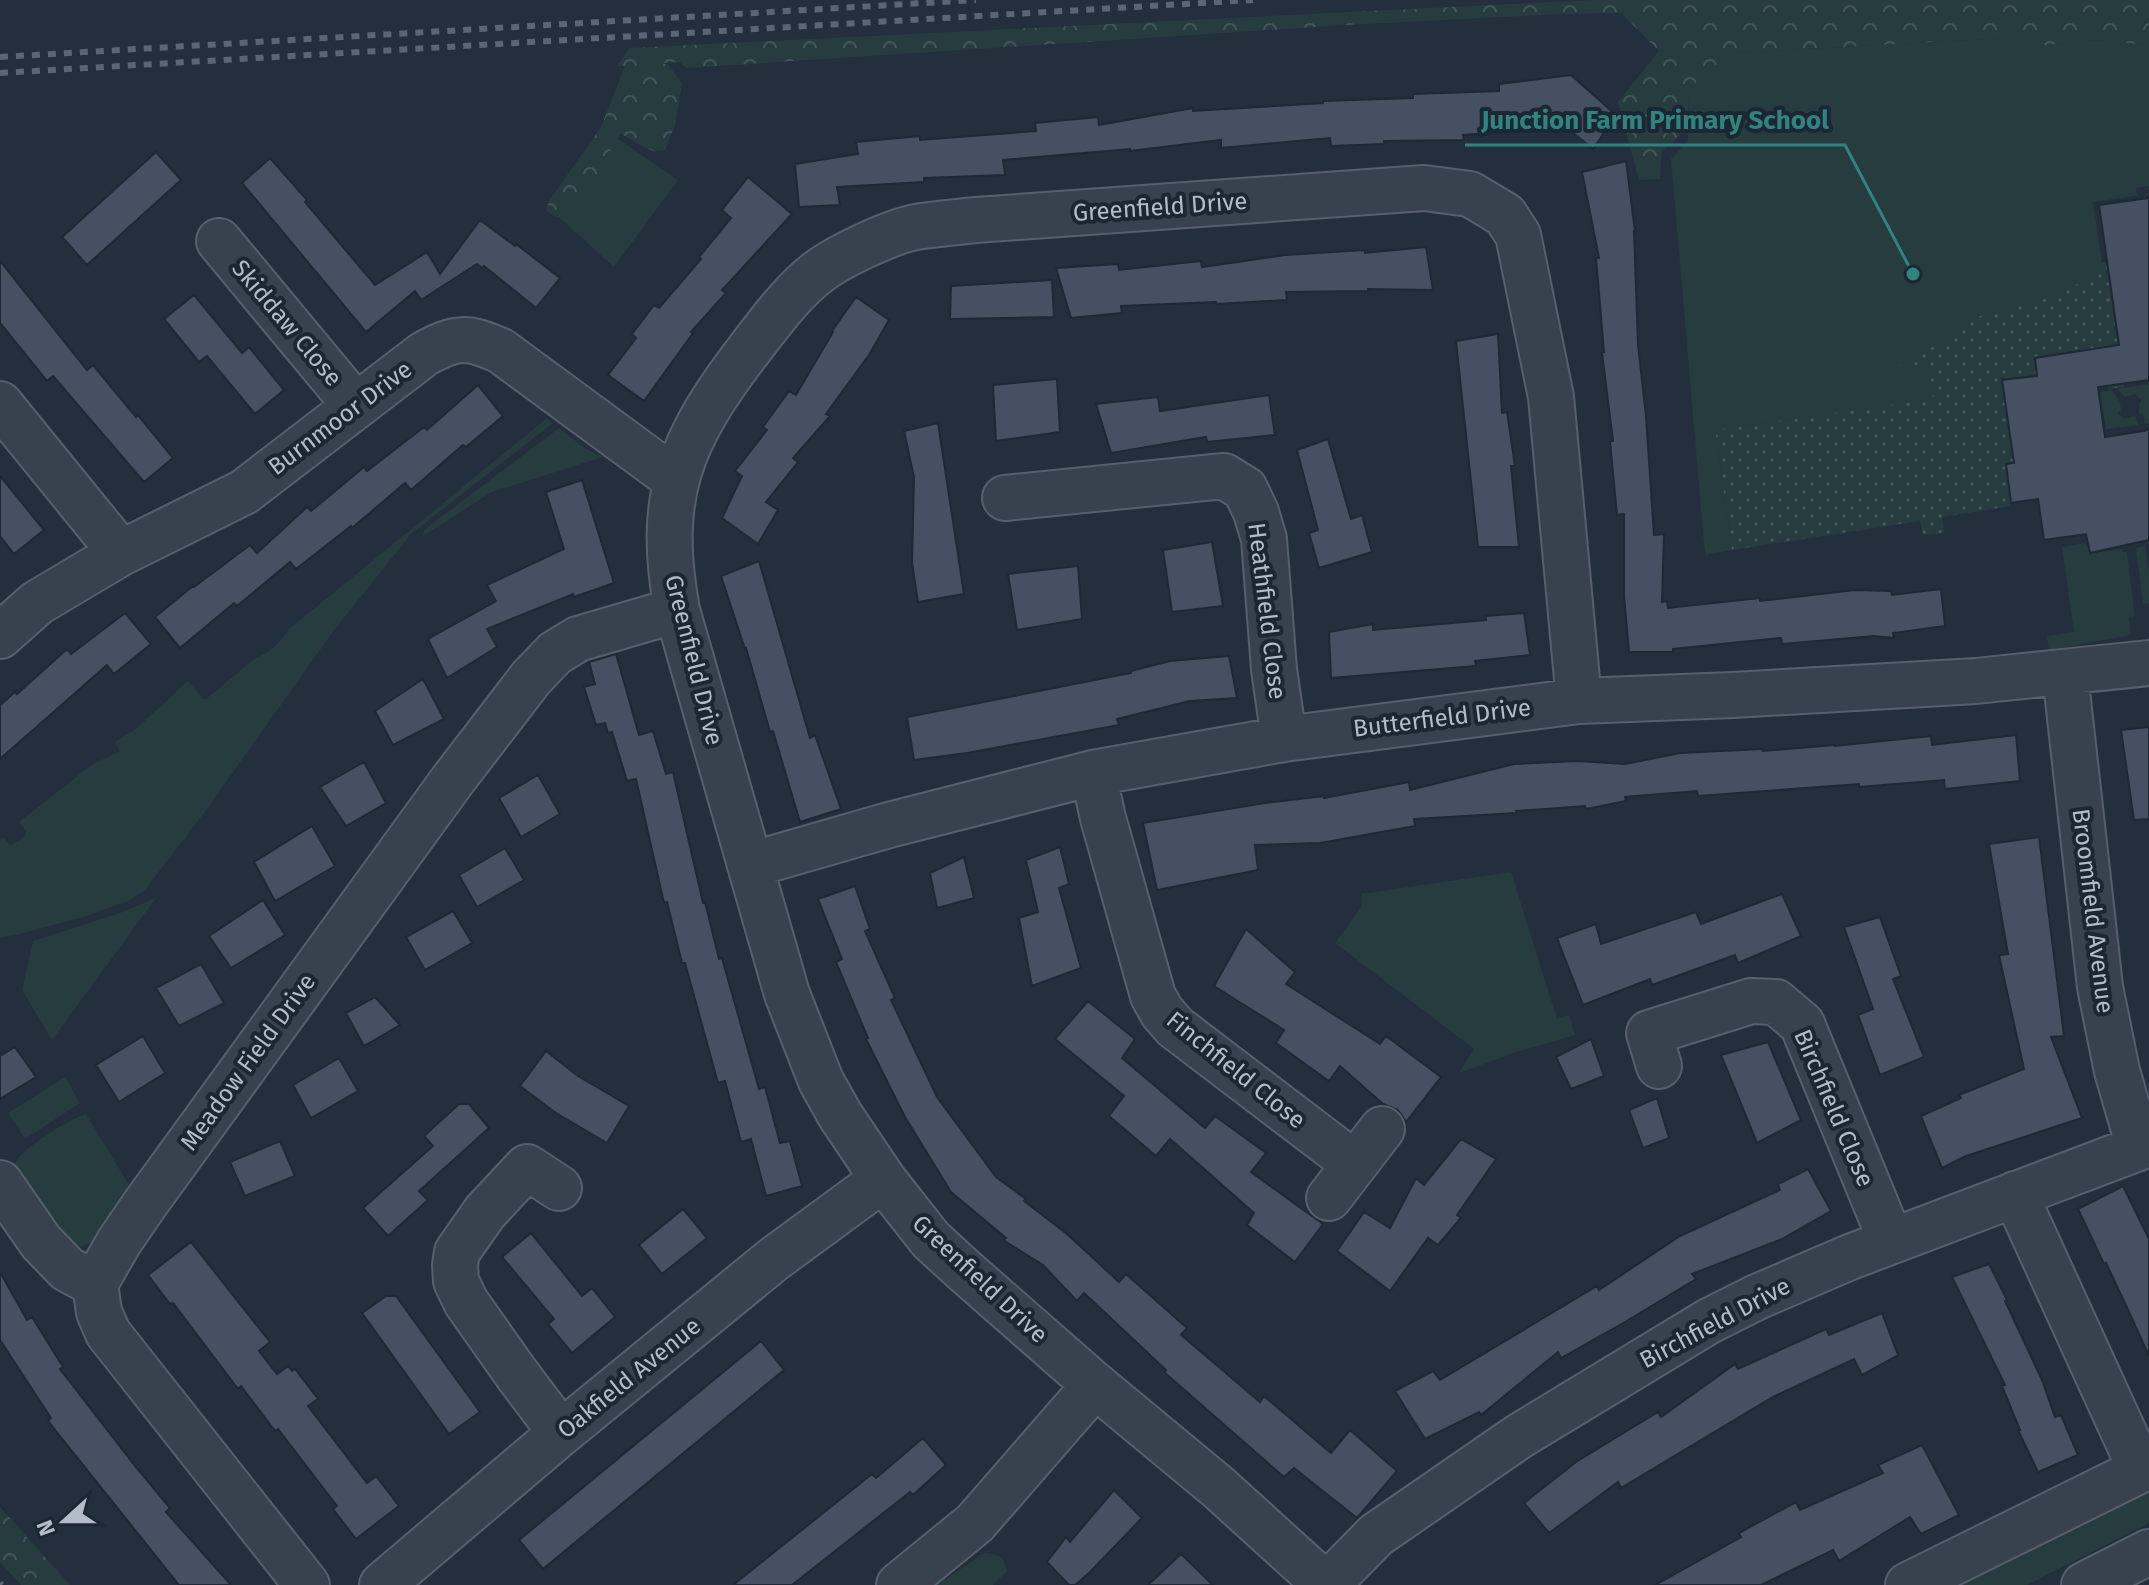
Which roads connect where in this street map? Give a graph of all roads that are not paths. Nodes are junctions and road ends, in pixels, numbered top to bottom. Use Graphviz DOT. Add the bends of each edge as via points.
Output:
graph roads {
  1 [pos="219,241"];
  2 [pos="0,404"];
  3 [pos="356,406"];
  4 [pos="675,479"];
  5 [pos="1003,499"];
  6 [pos="121,553"];
  7 [pos="677,610"];
  8 [pos="0,636"];
  9 [pos="2149,663"];
  10 [pos="2065,673"];
  11 [pos="1579,701"];
  12 [pos="1284,739"];
  13 [pos="1093,773"];
  14 [pos="750,865"];
  15 [pos="1659,1066"];
  16 [pos="1382,1129"];
  17 [pos="2144,1146"];
  18 [pos="883,1179"];
  19 [pos="0,1183"];
  20 [pos="559,1188"];
  21 [pos="2015,1194"];
  22 [pos="1891,1241"];
  23 [pos="95,1284"];
  24 [pos="1095,1385"];
  25 [pos="561,1433"];
  26 [pos="2145,1468"];
  27 [pos="2149,1552"];
  28 [pos="307,1585"];
  29 [pos="382,1585"];
  30 [pos="899,1585"];
  31 [pos="1326,1585"];
  32 [pos="1908,1585"];
  33 [pos="2084,1585"];
  1 -- 3 [label="street, Skiddaw Close"];
  2 -- 6 [label="street"];
  3 -- 4 [label="street, Burnmoor Drive" via="447,342 481,342 521,365"];
  3 -- 6 [label="street, Burnmoor Drive" via="244,492"];
  4 -- 7 [label="street, Greenfield Drive" via="668,545"];
  4 -- 11 [label="street, Greenfield Drive" via="702,416 775,316 817,273 912,228 1424,188 1470,194 1505,215 1518,235 1551,397"];
  5 -- 12 [label="street, Heathfield Close" via="1224,476 1245,489 1264,539"];
  6 -- 8 [label="street, Burnmoor Drive" via="37,603"];
  7 -- 14 [label="street, Greenfield Drive"];
  7 -- 23 [label="street, Meadow Field Drive" via="578,639 531,678 154,1191"];
  9 -- 10 [label="street, Butterfield Drive"];
  10 -- 11 [label="street, Butterfield Drive"];
  10 -- 17 [label="street, Broomfield Avenue" via="2100,987 2117,1071"];
  11 -- 12 [label="street, Butterfield Drive"];
  12 -- 13 [label="street, Butterfield Drive"];
  13 -- 14 [label="street, Butterfield Drive"];
  13 -- 16 [label="street, Finchfield Close" via="1153,996 1162,1012 1342,1181"];
  14 -- 18 [label="street, Greenfield Drive" via="787,994 821,1081"];
  15 -- 22 [label="street, Birchfield Close" via="1649,1033 1751,1001 1776,1002 1802,1024"];
  17 -- 21 [label="street, Birchfield Drive"];
  18 -- 24 [label="street, Greenfield Drive" via="931,1240"];
  18 -- 25 [label="street, Oakfield Avenue" via="774,1259"];
  19 -- 23 [label="street" via="41,1242 67,1269"];
  20 -- 25 [label="street" via="527,1167 485,1212 457,1252 455,1265 466,1302"];
  21 -- 22 [label="street, Birchfield Drive"];
  21 -- 26 [label="street"];
  22 -- 31 [label="street, Birchfield Drive" via="1757,1297 1622,1372 1376,1535"];
  23 -- 28 [label="street" via="99,1312 113,1341"];
  24 -- 30 [label="street" via="975,1523"];
  24 -- 31 [label="street, Greenfield Drive"];
  25 -- 29 [label="street, Oakfield Avenue"];
  26 -- 32 [label="street"];
  27 -- 33 [label="street"];
}
